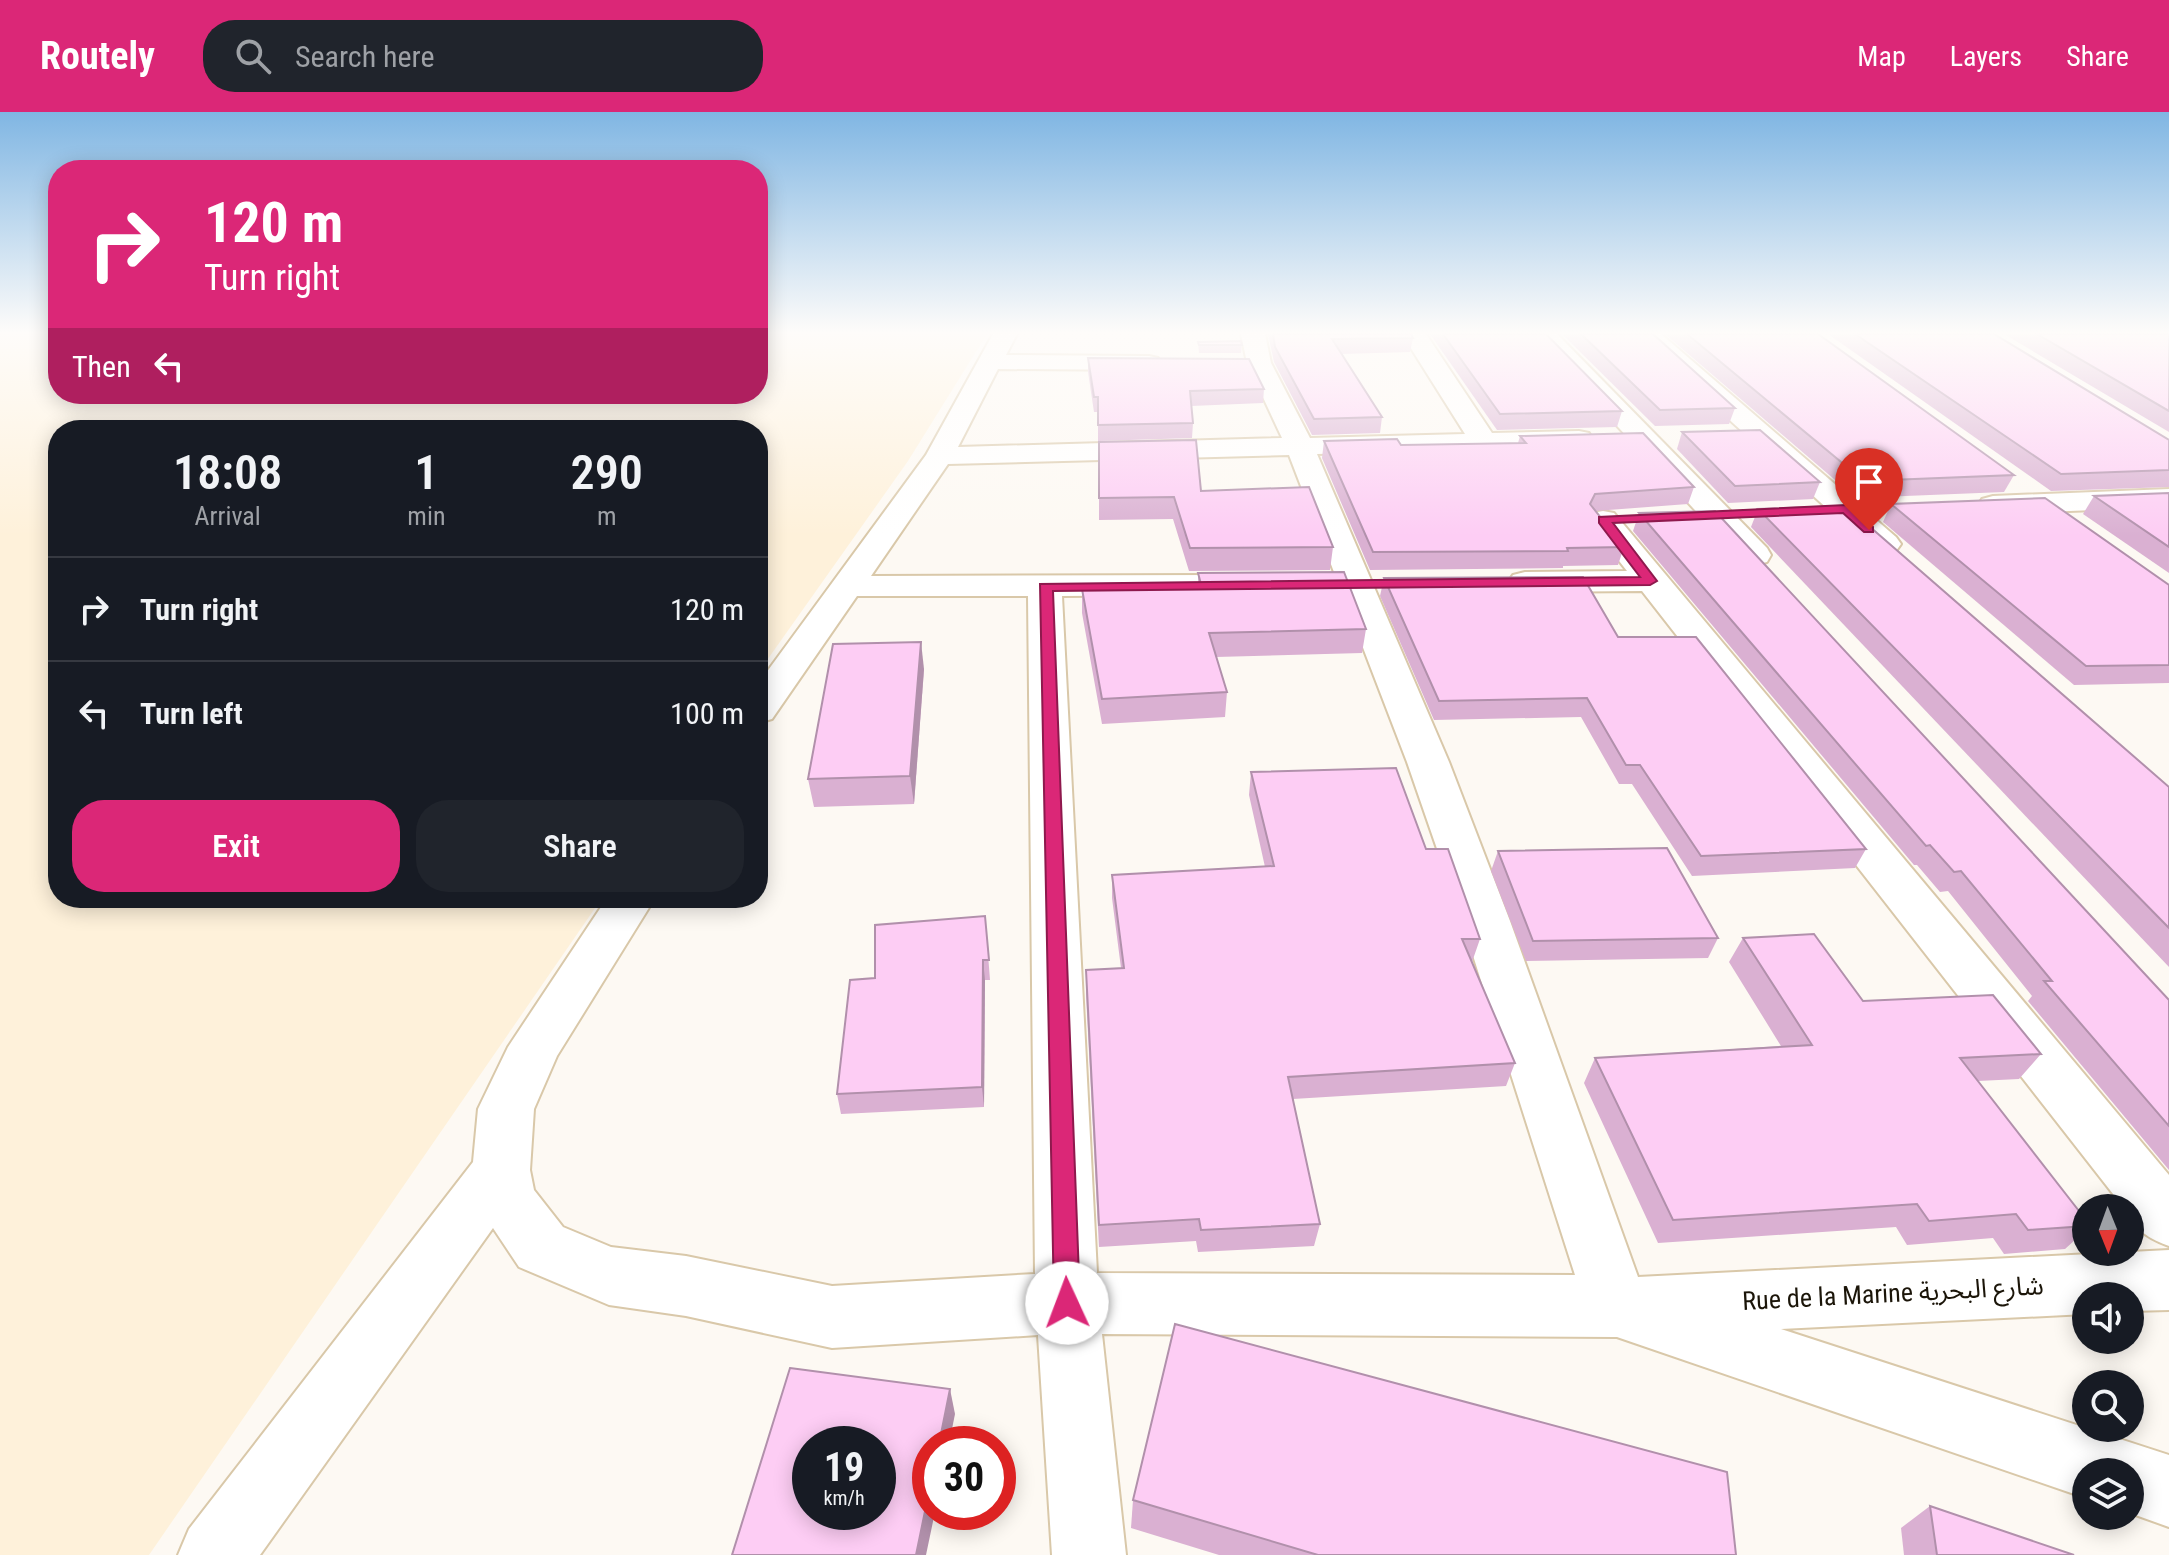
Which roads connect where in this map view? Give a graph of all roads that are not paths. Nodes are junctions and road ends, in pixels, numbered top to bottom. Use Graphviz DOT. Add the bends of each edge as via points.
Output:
graph roads {
  1 [pos="968,401"];
  2 [pos="1278,401"];
  3 [pos="1458,401"];
  4 [pos="1620,401"];
  5 [pos="1723,401"];
  6 [pos="1761,435"];
  7 [pos="1718,436"];
  8 [pos="1660,437"];
  9 [pos="1484,442"];
  10 [pos="1298,448"];
  11 [pos="939,456"];
  12 [pos="2004,476"];
  13 [pos="2169,498"];
  14 [pos="2041,503"];
  15 [pos="1966,506"];
  16 [pos="1891,508"];
  17 [pos="1846,509"];
  18 [pos="1799,512"];
  19 [pos="1736,516"];
  20 [pos="1676,518"];
  21 [pos="1632,519"];
  22 [pos="2080,530"];
  23 [pos="1905,562"];
  24 [pos="1773,574"];
  25 [pos="1650,581"];
  26 [pos="1496,583"];
  27 [pos="1248,585"];
  28 [pos="849,586"];
  29 [pos="1045,587"];
  30 [pos="768,697"];
  31 [pos="625,908"];
  32 [pos="501,1170"];
  33 [pos="2169,1219"];
  34 [pos="2169,1280"];
  35 [pos="1067,1303"];
  36 [pos="1617,1306"];
  37 [pos="2072,1458"];
  38 [pos="2144,1483"];
  39 [pos="2169,1491"];
  40 [pos="215,1555"];
  41 [pos="1089,1555"];
  1 -- 11 [label="street"];
  2 -- 10 [label="street"];
  3 -- 9 [label="street"];
  4 -- 8 [label="street"];
  5 -- 6 [label="street"];
  6 -- 7 [label="street"];
  6 -- 17 [label="street"];
  8 -- 9 [label="street"];
  8 -- 19 [label="street"];
  9 -- 10 [label="street"];
  10 -- 11 [label="street"];
  10 -- 36 [label="street" via="1357,584 1476,892"];
  11 -- 28 [label="street"];
  12 -- 14 [label="street"];
  13 -- 14 [label="street"];
  14 -- 15 [label="street"];
  14 -- 22 [label="street"];
  16 -- 17 [label="street"];
  17 -- 18 [label="street"];
  17 -- 23 [label="street"];
  19 -- 20 [label="street"];
  19 -- 24 [label="street"];
  21 -- 25 [label="street" via="1603,520"];
  25 -- 26 [label="street"];
  25 -- 33 [label="street"];
  27 -- 29 [label="street"];
  28 -- 29 [label="street"];
  28 -- 30 [label="street"];
  29 -- 35 [label="street"];
  31 -- 32 [label="street" via="534,1047 506,1109"];
  32 -- 35 [label="street, Rue de la Marine شارع البحرية" via="507,1200 541,1247 609,1276 686,1286 832,1317"];
  32 -- 40 [label="street"];
  34 -- 36 [label="street, Rue de la Marine شارع البحرية"];
  35 -- 36 [label="street, Rue de la Marine شارع البحرية"];
  35 -- 41 [label="street"];
  36 -- 37 [label="street"];
  38 -- 39 [label="street"];
}
